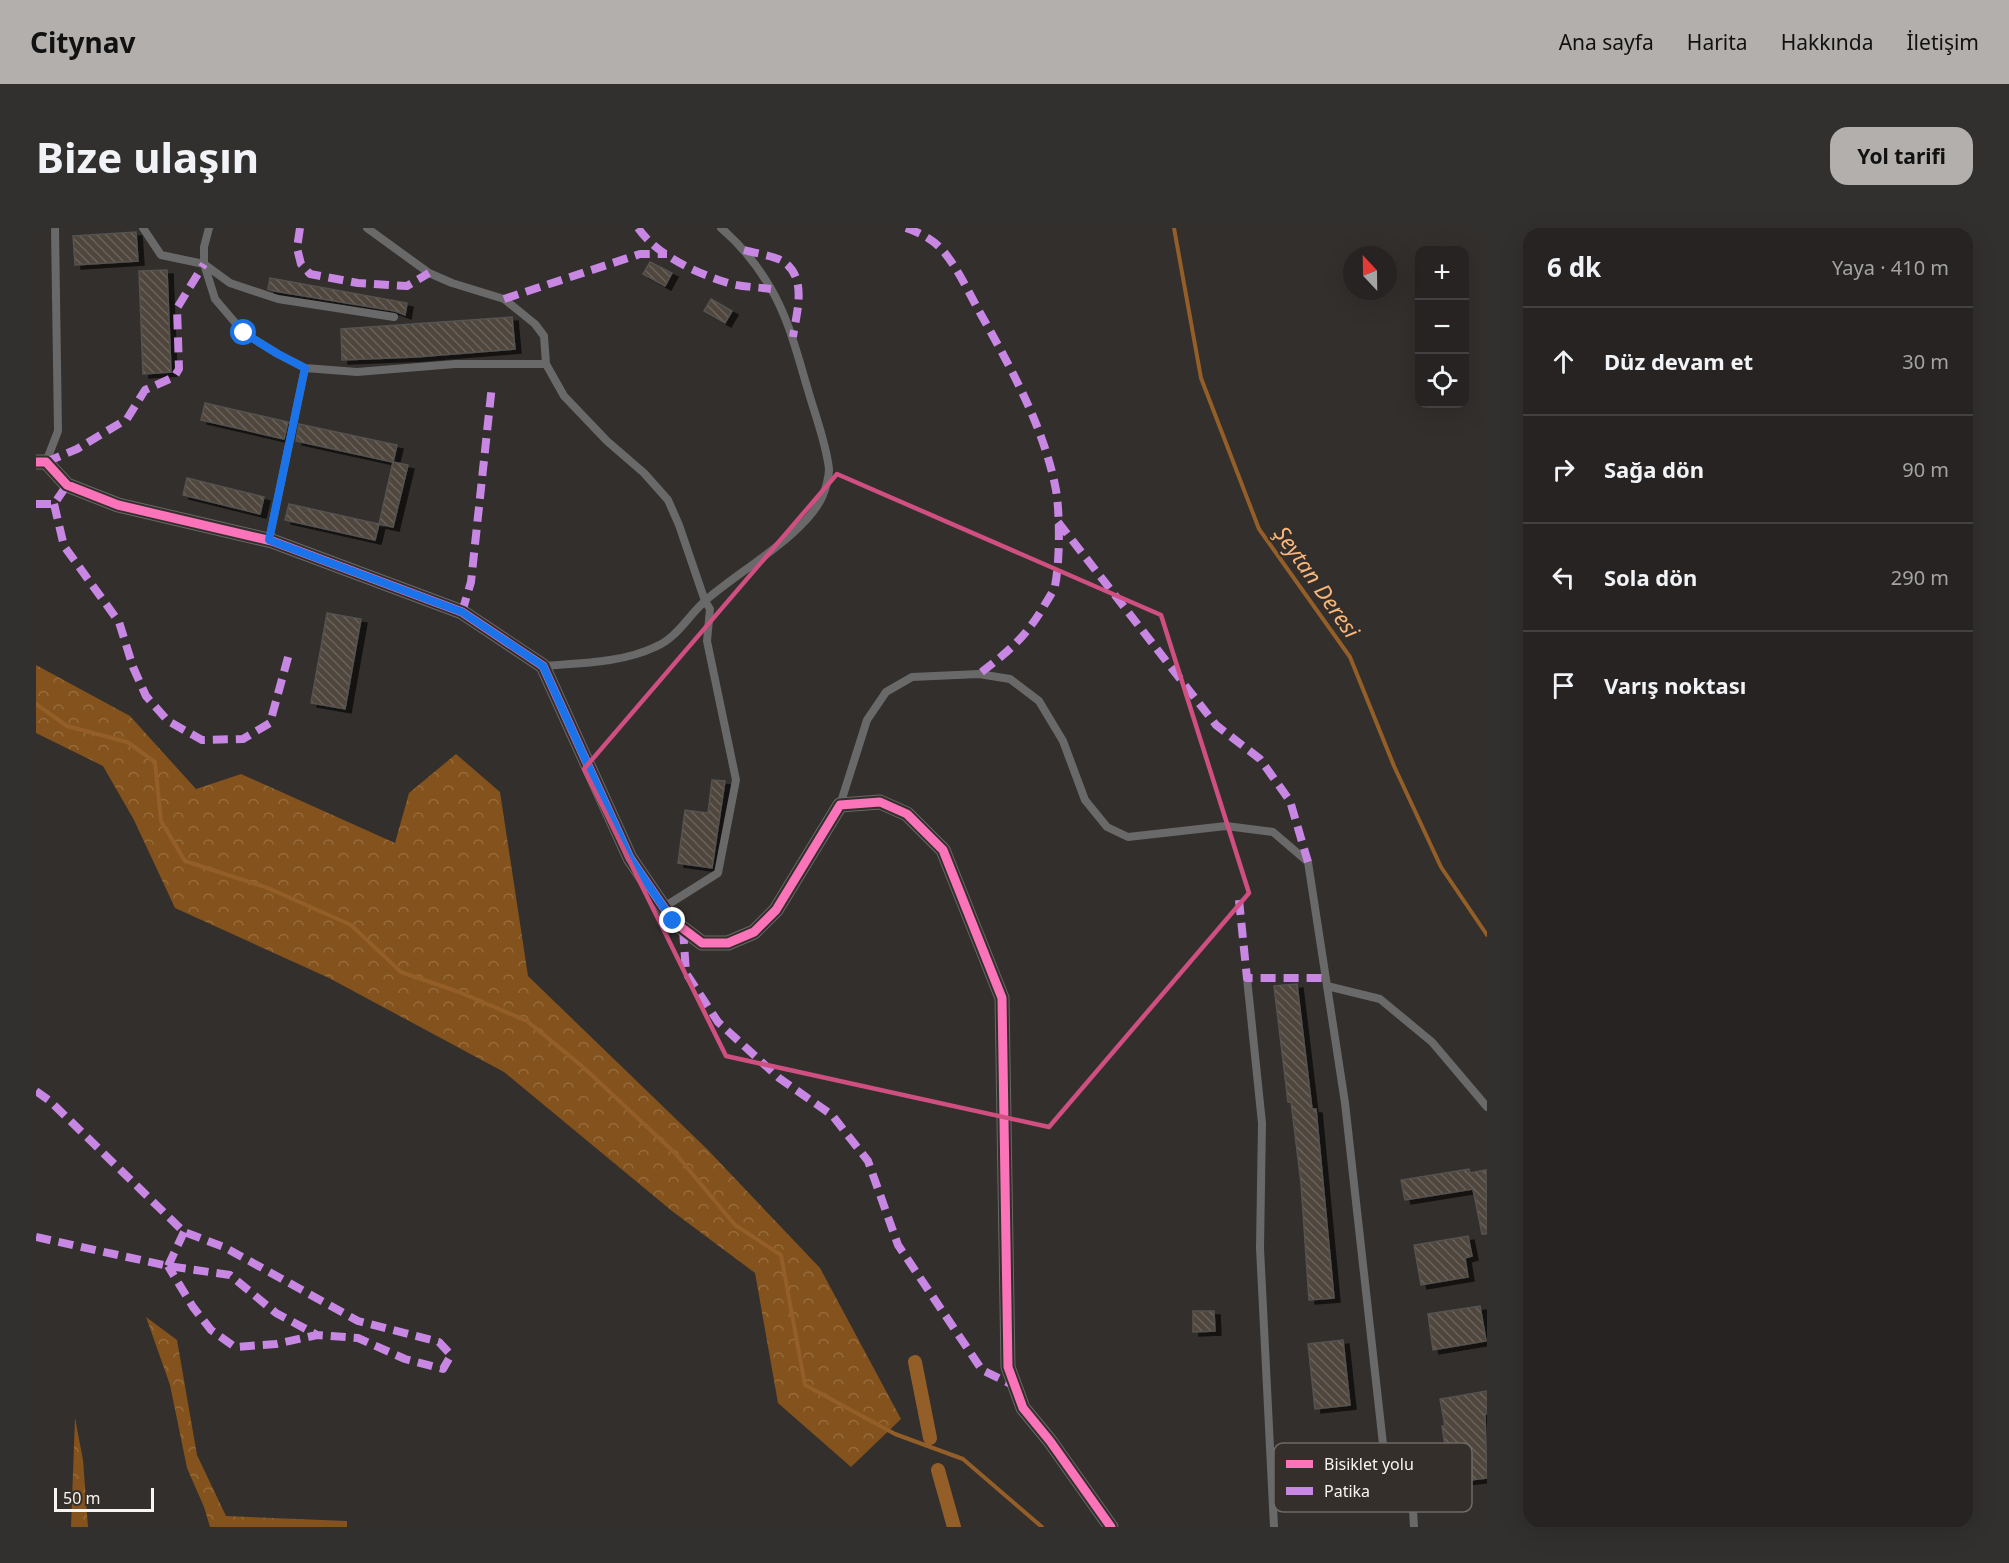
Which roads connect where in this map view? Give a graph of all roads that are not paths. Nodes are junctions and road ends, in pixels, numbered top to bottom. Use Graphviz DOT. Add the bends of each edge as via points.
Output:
graph roads {
  1 [pos="55,228"];
  2 [pos="143,228"];
  3 [pos="209,228"];
  4 [pos="367,228"];
  5 [pos="721,228"];
  6 [pos="204,264"];
  7 [pos="394,317"];
  8 [pos="546,364"];
  9 [pos="305,368"];
  10 [pos="41,462"];
  11 [pos="269,540"];
  12 [pos="705,601"];
  13 [pos="543,666"];
  14 [pos="840,805"];
  15 [pos="664,907"];
  16 [pos="1247,978"];
  17 [pos="1327,986"];
  18 [pos="1487,1107"];
  19 [pos="1383,1443"];
  20 [pos="1413,1512"];
  21 [pos="1111,1527"];
  22 [pos="1274,1527"];
  23 [pos="1414,1527"];
  1 -- 10 [label="lane" via="58,431"];
  2 -- 6 [label="lane" via="161,255"];
  3 -- 6 [label="lane"];
  4 -- 8 [label="lane" via="429,273 504,299 544,336"];
  5 -- 12 [label="lane" via="755,263 789,323 829,471 823,497 803,524"];
  6 -- 7 [label="lane" via="230,283 278,299"];
  6 -- 9 [label="lane" via="215,299 244,333"];
  8 -- 9 [label="lane" via="455,364 357,372"];
  8 -- 12 [label="lane" via="564,396 668,501"];
  9 -- 11 [label="lane"];
  10 -- 11 [label="street" via="67,485 118,505"];
  11 -- 13 [label="street" via="462,612"];
  12 -- 13 [label="lane" via="672,637 655,648 587,663"];
  12 -- 15 [label="lane" via="710,609 707,641 736,780 718,873"];
  13 -- 15 [label="street" via="630,858"];
  14 -- 15 [label="street" via="776,910 754,932 728,943 702,943 673,921"];
  14 -- 17 [label="lane" via="867,720 886,692 912,677 979,674 1010,679 1039,701 1063,741 1085,800 1107,827 1128,837 1226,826 1273,832 1308,862"];
  14 -- 21 [label="street" via="880,802 907,814 943,850 1002,998 1008,1367 1023,1408"];
  16 -- 22 [label="lane" via="1262,1123 1260,1248"];
  17 -- 18 [label="lane" via="1380,999 1432,1042"];
  17 -- 19 [label="lane" via="1345,1103"];
  20 -- 23 [label="lane"];
}
